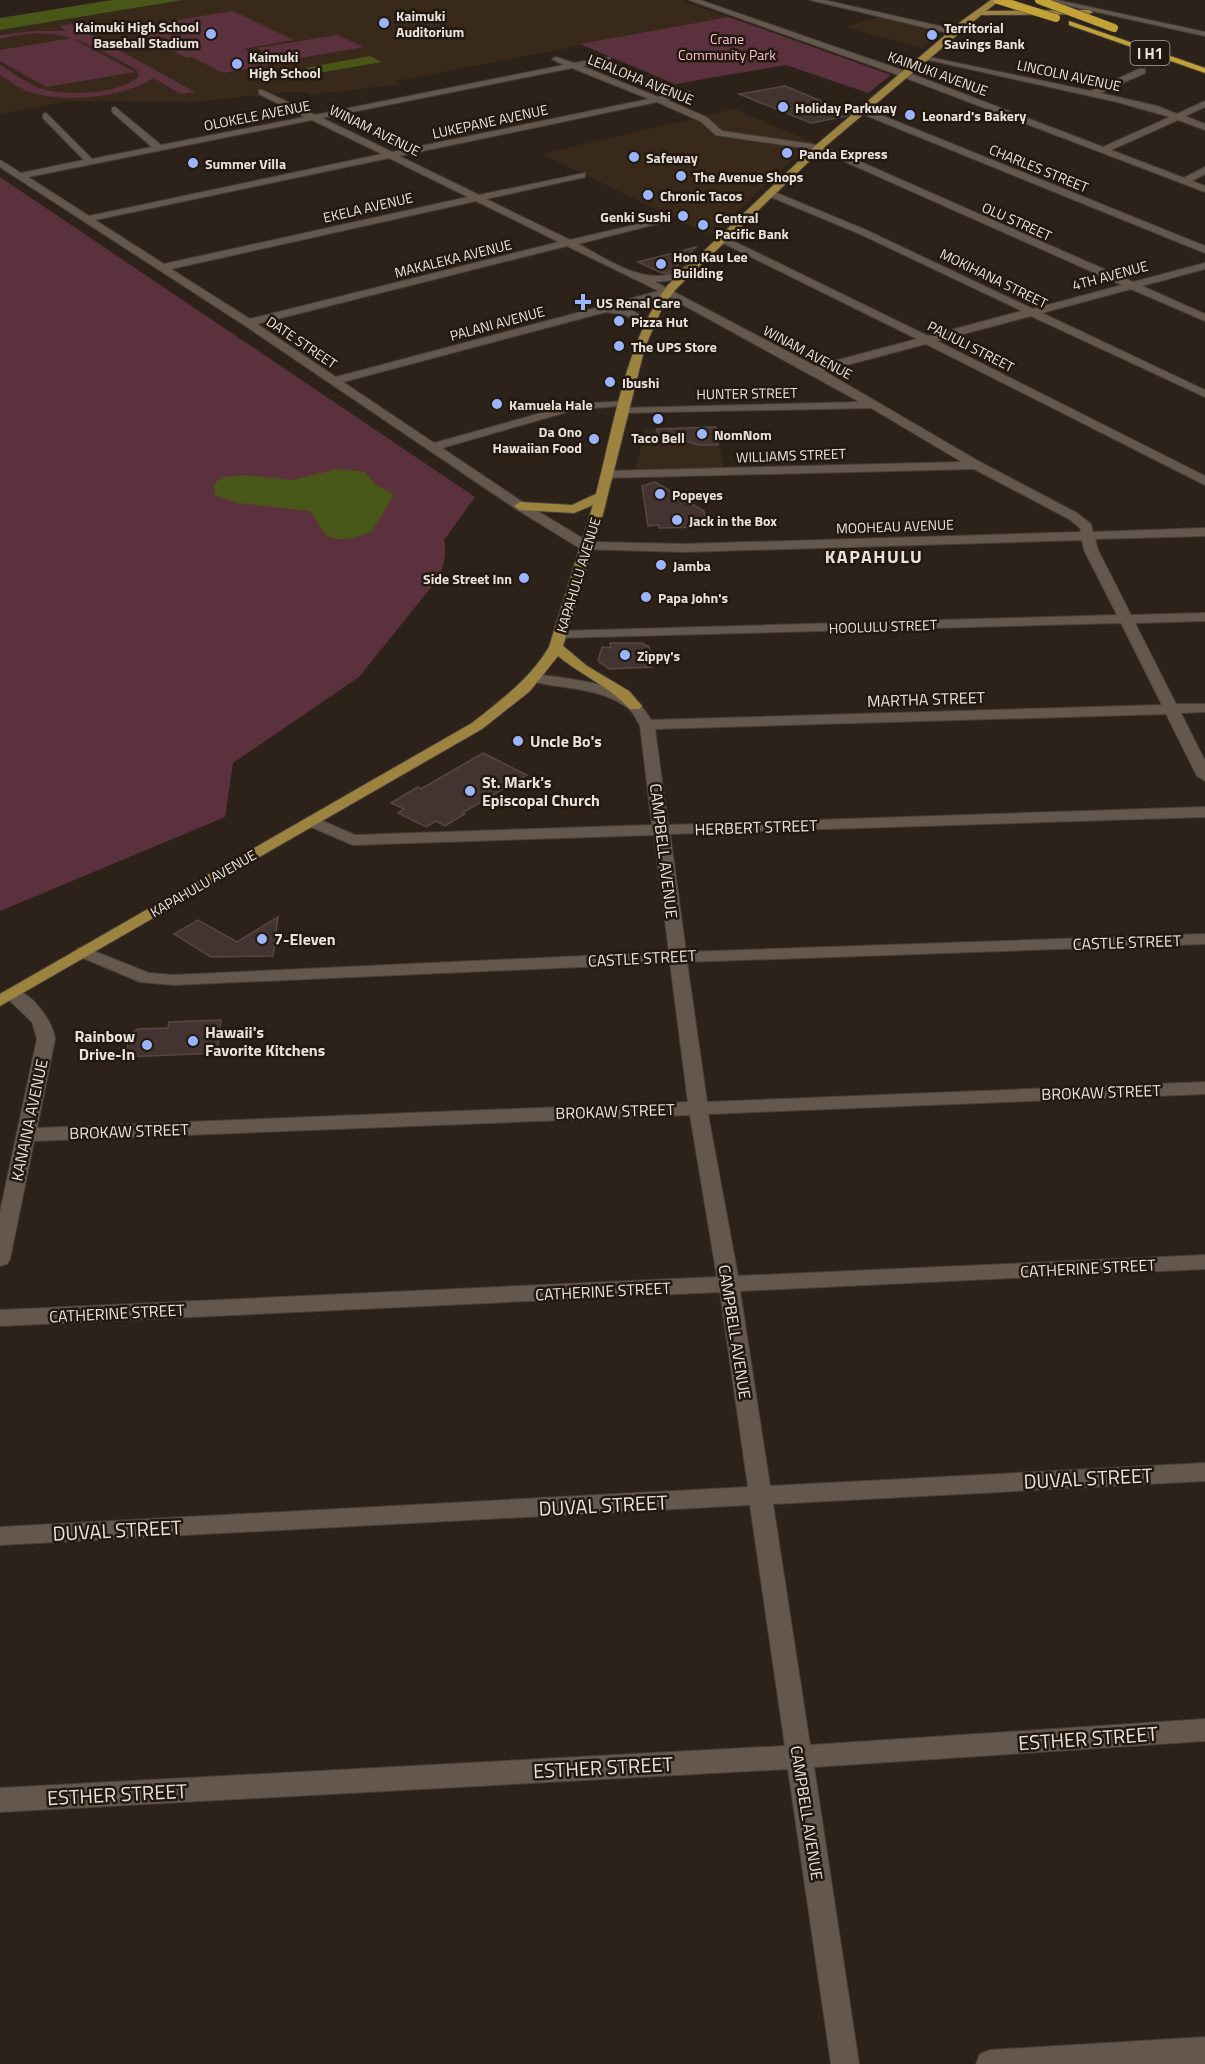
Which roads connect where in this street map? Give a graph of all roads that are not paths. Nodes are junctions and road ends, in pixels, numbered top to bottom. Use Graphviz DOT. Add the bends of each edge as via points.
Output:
graph roads {
  1 [pos="693,0"];
  2 [pos="814,0"];
  3 [pos="982,0"];
  4 [pos="997,0"];
  5 [pos="1011,0"];
  6 [pos="1029,0"];
  7 [pos="1039,0"];
  8 [pos="1047,0"];
  9 [pos="1054,0"];
  10 [pos="1070,0"];
  11 [pos="1089,12"];
  12 [pos="1107,12"];
  13 [pos="982,13"];
  14 [pos="966,22"];
  15 [pos="1072,23"];
  16 [pos="1153,23"];
  17 [pos="1114,28"];
  18 [pos="957,30"];
  19 [pos="1124,31"];
  20 [pos="1205,34"];
  21 [pos="1143,38"];
  22 [pos="1183,53"];
  23 [pos="924,58"];
  24 [pos="556,59"];
  25 [pos="607,59"];
  26 [pos="573,66"];
  27 [pos="1142,71"];
  28 [pos="1205,71"];
  29 [pos="904,75"];
  30 [pos="262,92"];
  31 [pos="687,93"];
  32 [pos="1093,93"];
  33 [pos="657,100"];
  34 [pos="1205,104"];
  35 [pos="115,110"];
  36 [pos="863,111"];
  37 [pos="46,116"];
  38 [pos="315,117"];
  39 [pos="1176,117"];
  40 [pos="1205,127"];
  41 [pos="159,148"];
  42 [pos="818,148"];
  43 [pos="1104,150"];
  44 [pos="392,155"];
  45 [pos="805,161"];
  46 [pos="849,161"];
  47 [pos="90,162"];
  48 [pos="0,163"];
  49 [pos="1205,170"];
  50 [pos="582,175"];
  51 [pos="19,176"];
  52 [pos="1185,181"];
  53 [pos="1205,189"];
  54 [pos="769,193"];
  55 [pos="475,197"];
  56 [pos="88,219"];
  57 [pos="665,219"];
  58 [pos="722,239"];
  59 [pos="569,243"];
  60 [pos="1205,250"];
  61 [pos="694,266"];
  62 [pos="1205,266"];
  63 [pos="161,268"];
  64 [pos="642,279"];
  65 [pos="1130,285"];
  66 [pos="668,292"];
  67 [pos="603,310"];
  68 [pos="1030,313"];
  69 [pos="1205,318"];
  70 [pos="248,323"];
  71 [pos="648,325"];
  72 [pos="926,340"];
  73 [pos="814,370"];
  74 [pos="333,381"];
  75 [pos="1205,394"];
  76 [pos="872,405"];
  77 [pos="624,407"];
  78 [pos="433,447"];
  79 [pos="976,465"];
  80 [pos="607,475"];
  81 [pos="1205,481"];
  82 [pos="601,496"];
  83 [pos="520,506"];
  84 [pos="1205,532"];
  85 [pos="1088,536"];
  86 [pos="585,546"];
  87 [pos="1205,616"];
  88 [pos="1127,619"];
  89 [pos="559,641"];
  90 [pos="535,678"];
  91 [pos="635,706"];
  92 [pos="1205,708"];
  93 [pos="1170,709"];
  94 [pos="647,725"];
  95 [pos="1205,776"];
  96 [pos="1205,812"];
  97 [pos="310,821"];
  98 [pos="661,830"];
  99 [pos="1205,939"];
  100 [pos="84,952"];
  101 [pos="677,957"];
  102 [pos="7,997"];
  103 [pos="1205,1088"];
  104 [pos="698,1108"];
  105 [pos="25,1135"];
  106 [pos="0,1259"];
  107 [pos="1205,1262"];
  108 [pos="729,1286"];
  109 [pos="0,1318"];
  110 [pos="1205,1472"];
  111 [pos="760,1497"];
  112 [pos="0,1536"];
  113 [pos="1205,1730"];
  114 [pos="798,1757"];
  115 [pos="0,1800"];
  116 [pos="1205,2051"];
  117 [pos="845,2064"];
  118 [pos="990,2064"];
  1 -- 29 [label="street, KAIMUKI AVENUE"];
  2 -- 18 [label="street"];
  3 -- 14 [label="main road"];
  4 -- 13 [label="main road, KAPAHULU AVENUE"];
  4 -- 15 [label="highway, bridge"];
  5 -- 15 [label="highway, I H1, bridge"];
  6 -- 11 [label="street"];
  7 -- 17 [label="highway, I H1, bridge"];
  8 -- 12 [label="street"];
  9 -- 17 [label="highway, bridge"];
  10 -- 12 [label="main road"];
  11 -- 13 [label="main road"];
  11 -- 16 [label="street"];
  12 -- 16 [label="street"];
  13 -- 14 [label="main road, KAPAHULU AVENUE"];
  14 -- 18 [label="main road, KAPAHULU AVENUE"];
  15 -- 28 [label="highway, I H1"];
  16 -- 20 [label="street"];
  17 -- 19 [label="highway, I H1"];
  18 -- 23 [label="main road, KAPAHULU AVENUE"];
  21 -- 22 [label="highway, I H1"];
  23 -- 29 [label="main road, KAPAHULU AVENUE"];
  23 -- 32 [label="street, LINCOLN AVENUE"];
  24 -- 26 [label="street, LEIALOHA AVENUE"];
  25 -- 26 [label="street, OLOKELE AVENUE"];
  26 -- 33 [label="street, LEIALOHA AVENUE"];
  26 -- 38 [label="street, OLOKELE AVENUE"];
  27 -- 32 [label="street"];
  29 -- 36 [label="main road, KAPAHULU AVENUE"];
  29 -- 43 [label="street, KAIMUKI AVENUE"];
  30 -- 38 [label="street, WINAM AVENUE"];
  31 -- 33 [label="street, LUKEPANE AVENUE"];
  32 -- 39 [label="street, LINCOLN AVENUE"];
  33 -- 42 [label="street, LEIALOHA AVENUE" via="703,119 719,134"];
  33 -- 44 [label="street, LUKEPANE AVENUE"];
  34 -- 39 [label="street"];
  35 -- 41 [label="street"];
  36 -- 42 [label="main road, KAPAHULU AVENUE"];
  36 -- 60 [label="street, CHARLES STREET"];
  37 -- 47 [label="street"];
  38 -- 41 [label="street, OLOKELE AVENUE"];
  38 -- 44 [label="street, WINAM AVENUE"];
  39 -- 40 [label="street, LINCOLN AVENUE"];
  39 -- 43 [label="street"];
  41 -- 47 [label="street, OLOKELE AVENUE"];
  42 -- 45 [label="main road, KAPAHULU AVENUE"];
  42 -- 46 [label="street, OLU STREET"];
  43 -- 52 [label="street, KAIMUKI AVENUE"];
  44 -- 55 [label="street, WINAM AVENUE"];
  44 -- 56 [label="street, LUKEPANE AVENUE"];
  45 -- 46 [label="street"];
  45 -- 54 [label="main road, KAPAHULU AVENUE"];
  46 -- 65 [label="street, OLU STREET"];
  47 -- 51 [label="street, OLOKELE AVENUE"];
  48 -- 51 [label="street, DATE STREET"];
  49 -- 52 [label="street"];
  50 -- 55 [label="street, EKELA AVENUE"];
  51 -- 56 [label="street, DATE STREET"];
  52 -- 53 [label="street, KAIMUKI AVENUE"];
  54 -- 58 [label="main road, KAPAHULU AVENUE"];
  54 -- 68 [label="street, MOKIHANA STREET" via="863,232"];
  55 -- 59 [label="street, WINAM AVENUE"];
  55 -- 63 [label="street, EKELA AVENUE"];
  56 -- 63 [label="street, DATE STREET"];
  57 -- 59 [label="street, MAKALEKA AVENUE"];
  58 -- 61 [label="main road, KAPAHULU AVENUE"];
  58 -- 72 [label="street, PALIULI STREET"];
  59 -- 64 [label="street, WINAM AVENUE"];
  59 -- 70 [label="street, MAKALEKA AVENUE"];
  61 -- 64 [label="street" via="670,278"];
  61 -- 66 [label="main road, KAPAHULU AVENUE"];
  62 -- 65 [label="street, 4TH AVENUE"];
  63 -- 70 [label="street, DATE STREET"];
  64 -- 66 [label="street, WINAM AVENUE"];
  65 -- 68 [label="street, 4TH AVENUE"];
  65 -- 69 [label="street, OLU STREET"];
  66 -- 67 [label="street, PALANI AVENUE"];
  66 -- 71 [label="main road, KAPAHULU AVENUE"];
  66 -- 73 [label="street, WINAM AVENUE"];
  67 -- 71 [label="street" via="628,312"];
  67 -- 74 [label="street, PALANI AVENUE"];
  68 -- 72 [label="street, 4TH AVENUE"];
  68 -- 75 [label="street, MOKIHANA STREET"];
  70 -- 74 [label="street, DATE STREET"];
  71 -- 77 [label="main road, KAPAHULU AVENUE"];
  72 -- 73 [label="street, 4TH AVENUE"];
  72 -- 81 [label="street, PALIULI STREET"];
  73 -- 76 [label="street, WINAM AVENUE"];
  74 -- 78 [label="street, DATE STREET"];
  76 -- 77 [label="street, HUNTER STREET"];
  76 -- 79 [label="street, WINAM AVENUE"];
  77 -- 78 [label="street, HUNTER STREET" via="573,408"];
  77 -- 80 [label="main road, KAPAHULU AVENUE"];
  78 -- 83 [label="street, DATE STREET"];
  79 -- 80 [label="street, WILLIAMS STREET"];
  79 -- 85 [label="street, WINAM AVENUE" via="1073,516 1086,527"];
  80 -- 82 [label="main road, KAPAHULU AVENUE"];
  82 -- 83 [label="main road" via="574,510"];
  82 -- 86 [label="main road, KAPAHULU AVENUE"];
  83 -- 86 [label="street, DATE STREET"];
  84 -- 85 [label="street, MOOHEAU AVENUE"];
  85 -- 86 [label="street, MOOHEAU AVENUE" via="684,548"];
  85 -- 88 [label="street, WINAM AVENUE" via="1091,550"];
  86 -- 89 [label="main road, KAPAHULU AVENUE"];
  87 -- 88 [label="street, HOOLULU STREET"];
  88 -- 89 [label="street, HOOLULU STREET"];
  88 -- 93 [label="street, WINAM AVENUE"];
  89 -- 90 [label="main road, KAPAHULU AVENUE"];
  89 -- 91 [label="main road" via="582,669 624,694"];
  90 -- 91 [label="street" via="573,684"];
  90 -- 97 [label="main road, KAPAHULU AVENUE" via="477,726"];
  91 -- 94 [label="street, CAMPBELL AVENUE"];
  92 -- 93 [label="street, MARTHA STREET"];
  93 -- 94 [label="street, MARTHA STREET"];
  93 -- 95 [label="street, WINAM AVENUE"];
  94 -- 98 [label="street, CAMPBELL AVENUE"];
  96 -- 98 [label="street, HERBERT STREET"];
  97 -- 98 [label="street, HERBERT STREET" via="353,840"];
  97 -- 100 [label="main road, KAPAHULU AVENUE"];
  98 -- 101 [label="street, CAMPBELL AVENUE"];
  99 -- 101 [label="street, CASTLE STREET"];
  100 -- 101 [label="street, CASTLE STREET" via="146,978 173,980"];
  100 -- 102 [label="main road, KAPAHULU AVENUE"];
  101 -- 104 [label="street, CAMPBELL AVENUE"];
  102 -- 105 [label="street, KANAINA AVENUE" via="35,1012 46,1029"];
  103 -- 104 [label="street, BROKAW STREET"];
  104 -- 105 [label="street, BROKAW STREET"];
  104 -- 108 [label="street, CAMPBELL AVENUE"];
  105 -- 106 [label="street, KANAINA AVENUE"];
  107 -- 108 [label="street, CATHERINE STREET"];
  108 -- 109 [label="street, CATHERINE STREET"];
  108 -- 111 [label="street, CAMPBELL AVENUE"];
  110 -- 111 [label="street, DUVAL STREET"];
  111 -- 112 [label="street, DUVAL STREET"];
  111 -- 114 [label="street, CAMPBELL AVENUE"];
  113 -- 114 [label="street, ESTHER STREET"];
  114 -- 115 [label="street, ESTHER STREET"];
  114 -- 117 [label="street, CAMPBELL AVENUE"];
  116 -- 118 [label="street"];
}
